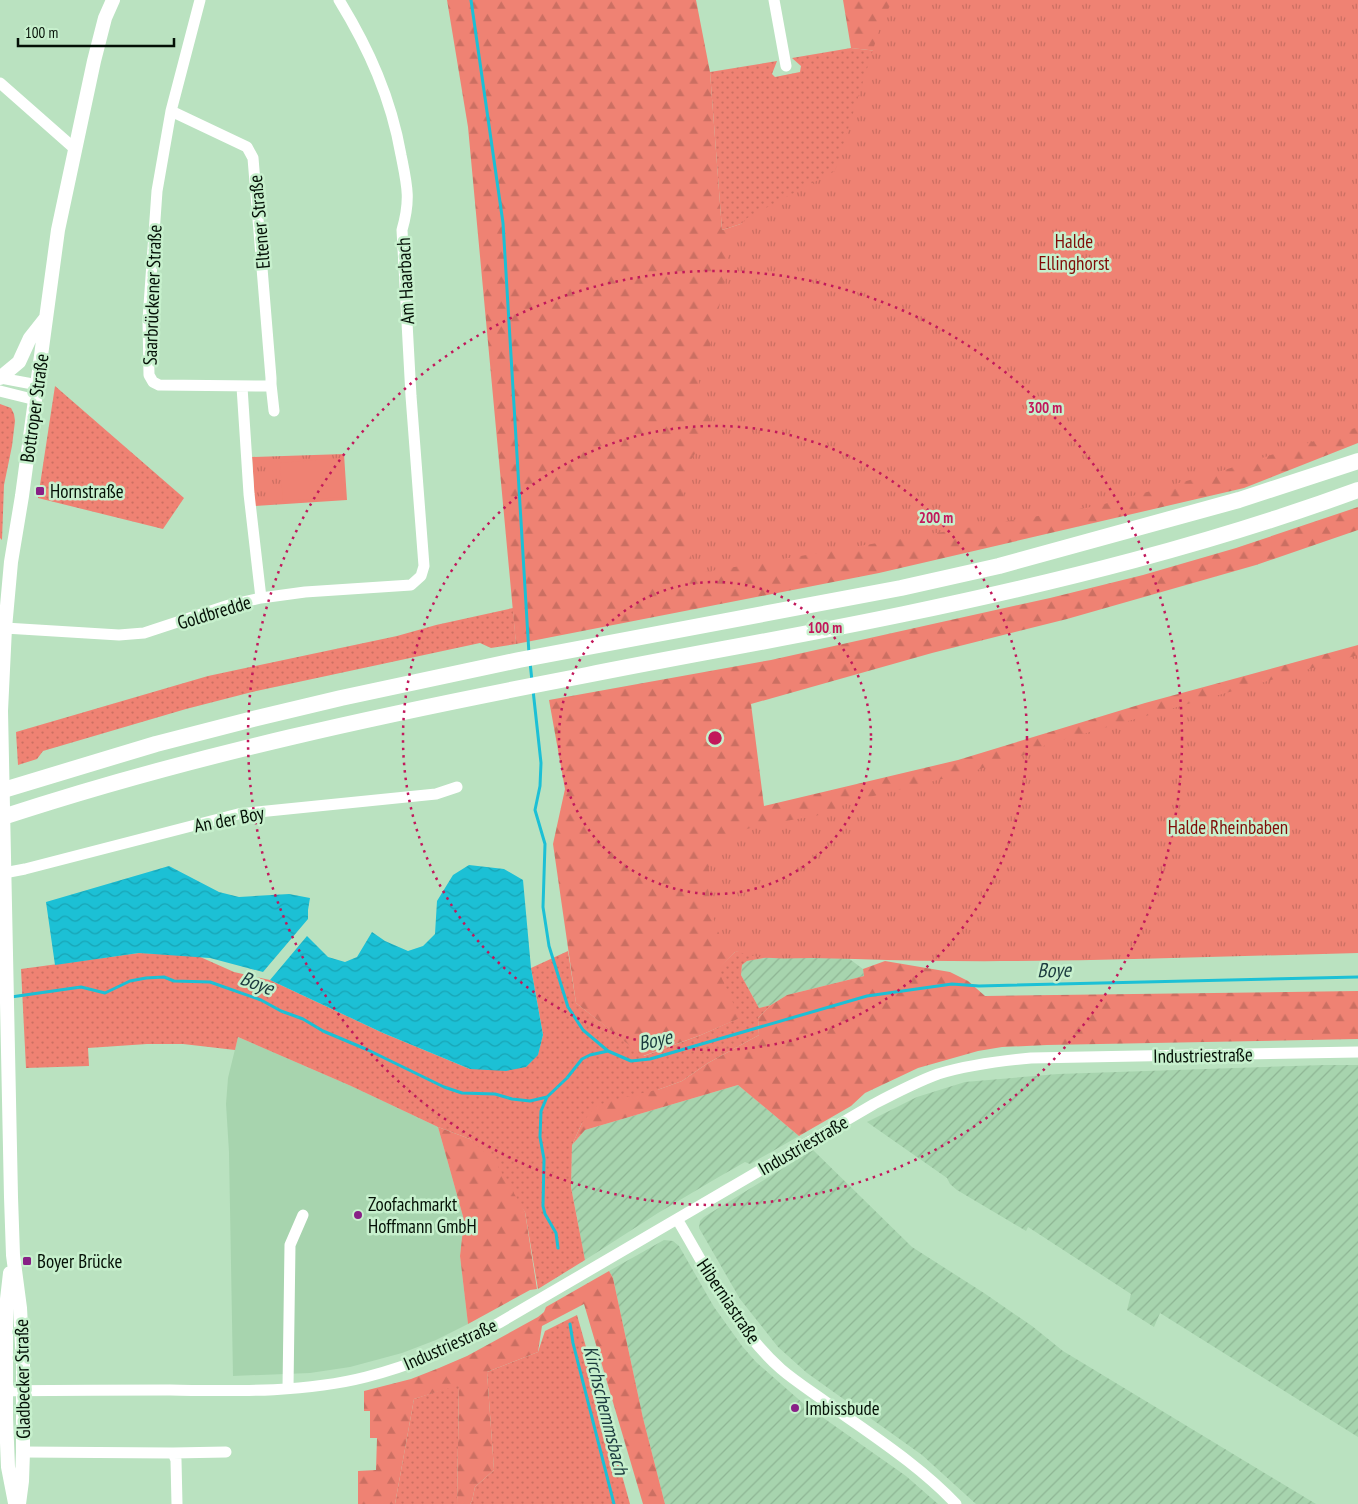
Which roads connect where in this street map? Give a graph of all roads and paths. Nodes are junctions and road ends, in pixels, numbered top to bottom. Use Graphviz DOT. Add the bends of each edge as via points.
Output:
graph roads {
  1 [pos="112,0"];
  2 [pos="200,0"];
  3 [pos="339,0"];
  4 [pos="774,0"];
  5 [pos="786,66"];
  6 [pos="0,83"];
  7 [pos="171,111"];
  8 [pos="75,149"];
  9 [pos="45,318"];
  10 [pos="0,378"];
  11 [pos="271,384"];
  12 [pos="38,385"];
  13 [pos="242,387"];
  14 [pos="0,392"];
  15 [pos="36,400"];
  16 [pos="274,411"];
  17 [pos="1358,461"];
  18 [pos="1358,490"];
  19 [pos="421,576"];
  20 [pos="261,598"];
  21 [pos="5,628"];
  22 [pos="2,728"];
  23 [pos="457,787"];
  24 [pos="0,791"];
  25 [pos="0,818"];
  26 [pos="4,873"];
  27 [pos="1358,1052"];
  28 [pos="303,1215"];
  29 [pos="677,1219"];
  30 [pos="13,1255"];
  31 [pos="288,1388"];
  32 [pos="23,1390"];
  33 [pos="3,1391"];
  34 [pos="23,1452"];
  35 [pos="226,1452"];
  36 [pos="173,1453"];
  37 [pos="17,1504"];
  38 [pos="177,1504"];
  39 [pos="956,1504"];
  1 -- 8 [label="main road, Bottroper Straße" via="94,61"];
  2 -- 7 [label="street, Saarbrückener Straße"];
  3 -- 19 [label="street, Am Haarbach" via="359,32 380,77 396,124 408,192 408,211 402,230 424,566"];
  4 -- 5 [label="street"];
  6 -- 8 [label="street"];
  7 -- 11 [label="street, Eltener Straße" via="247,147 253,158"];
  7 -- 13 [label="street, Saarbrückener Straße" via="157,191 149,311 149,375 159,385"];
  8 -- 9 [label="main road, Bottroper Straße" via="58,230"];
  9 -- 10 [label="main road" via="18,362"];
  9 -- 12 [label="main road, Bottroper Straße"];
  10 -- 12 [label="street"];
  11 -- 13 [label="street"];
  11 -- 16 [label="street, Eltener Straße"];
  12 -- 15 [label="main road, Bottroper Straße"];
  13 -- 20 [label="street" via="249,494"];
  14 -- 15 [label="street"];
  15 -- 21 [label="main road, Bottroper Straße" via="11,562"];
  17 -- 24 [label="highway" via="1239,500 999,566 901,588 518,660 257,718 156,744"];
  18 -- 25 [label="highway" via="1244,529 1010,591 589,674 293,737 164,770"];
  19 -- 20 [label="street, Goldbredde" via="411,585"];
  20 -- 21 [label="street, Goldbredde" via="144,633 119,635"];
  21 -- 22 [label="main road, Bottroper Straße"];
  22 -- 26 [label="main road, Gladbecker Straße"];
  23 -- 26 [label="street, An der Boy" via="436,794 238,814"];
  26 -- 30 [label="main road, Gladbecker Straße"];
  27 -- 29 [label="street, Industriestraße" via="1031,1058 982,1063 937,1075 898,1091"];
  28 -- 31 [label="street" via="290,1245"];
  29 -- 31 [label="street, Industriestraße" via="450,1348 406,1366 365,1377"];
  29 -- 39 [label="street, Hiberniastraße" via="734,1314 780,1368 904,1458"];
  30 -- 32 [label="main road, Gladbecker Straße" via="20,1308"];
  30 -- 33 [label="main road, Gladbecker Straße" via="6,1308"];
  31 -- 32 [label="street, Industriestraße" via="234,1391"];
  32 -- 33 [label="street, Industriestraße"];
  32 -- 34 [label="main road, Gladbecker Straße"];
  33 -- 37 [label="main road, Gladbecker Straße" via="8,1467"];
  34 -- 36 [label="street"];
  34 -- 37 [label="main road, Gladbecker Straße"];
  35 -- 36 [label="street"];
  36 -- 38 [label="street"];
}
